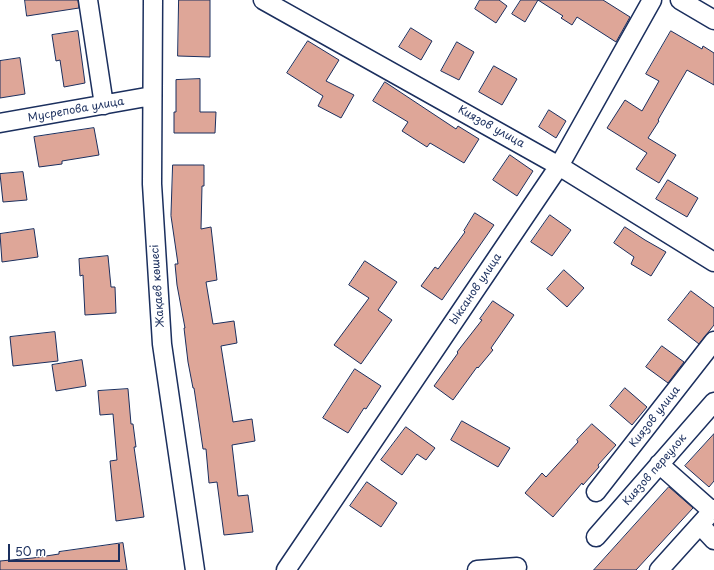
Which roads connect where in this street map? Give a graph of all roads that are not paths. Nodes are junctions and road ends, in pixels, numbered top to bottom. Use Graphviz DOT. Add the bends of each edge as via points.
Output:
graph roads {
  1 [pos="88,0"];
  2 [pos="152,0"];
  3 [pos="263,0"];
  4 [pos="652,0"];
  5 [pos="680,0"];
  6 [pos="714,20"];
  7 [pos="152,96"];
  8 [pos="104,105"];
  9 [pos="0,123"];
  10 [pos="559,166"];
  11 [pos="714,262"];
  12 [pos="714,341"];
  13 [pos="714,402"];
  14 [pos="660,464"];
  15 [pos="596,492"];
  16 [pos="713,510"];
  17 [pos="700,525"];
  18 [pos="596,537"];
  19 [pos="714,540"];
  20 [pos="517,567"];
  21 [pos="195,570"];
  22 [pos="286,570"];
  23 [pos="477,570"];
  24 [pos="659,570"];
  1 -- 8 [label="street"];
  2 -- 7 [label="street, Жақаев көшесі"];
  3 -- 10 [label="street, Киязов улица"];
  4 -- 10 [label="street, Ыксанов улица"];
  5 -- 6 [label="street"];
  7 -- 8 [label="street, Мусрепова улица"];
  7 -- 21 [label="street, Жақаев көшесі" via="152,184 162,344"];
  8 -- 9 [label="street, Мусрепова улица"];
  10 -- 11 [label="street, Киязов улица"];
  10 -- 22 [label="street, Ыксанов улица"];
  12 -- 15 [label="street, Киязов улица"];
  13 -- 14 [label="street, Киязов переулок"];
  14 -- 16 [label="street"];
  14 -- 18 [label="street, Киязов переулок"];
  16 -- 17 [label="street"];
  17 -- 19 [label="street"];
  17 -- 24 [label="street"];
  20 -- 23 [label="street"];
}
